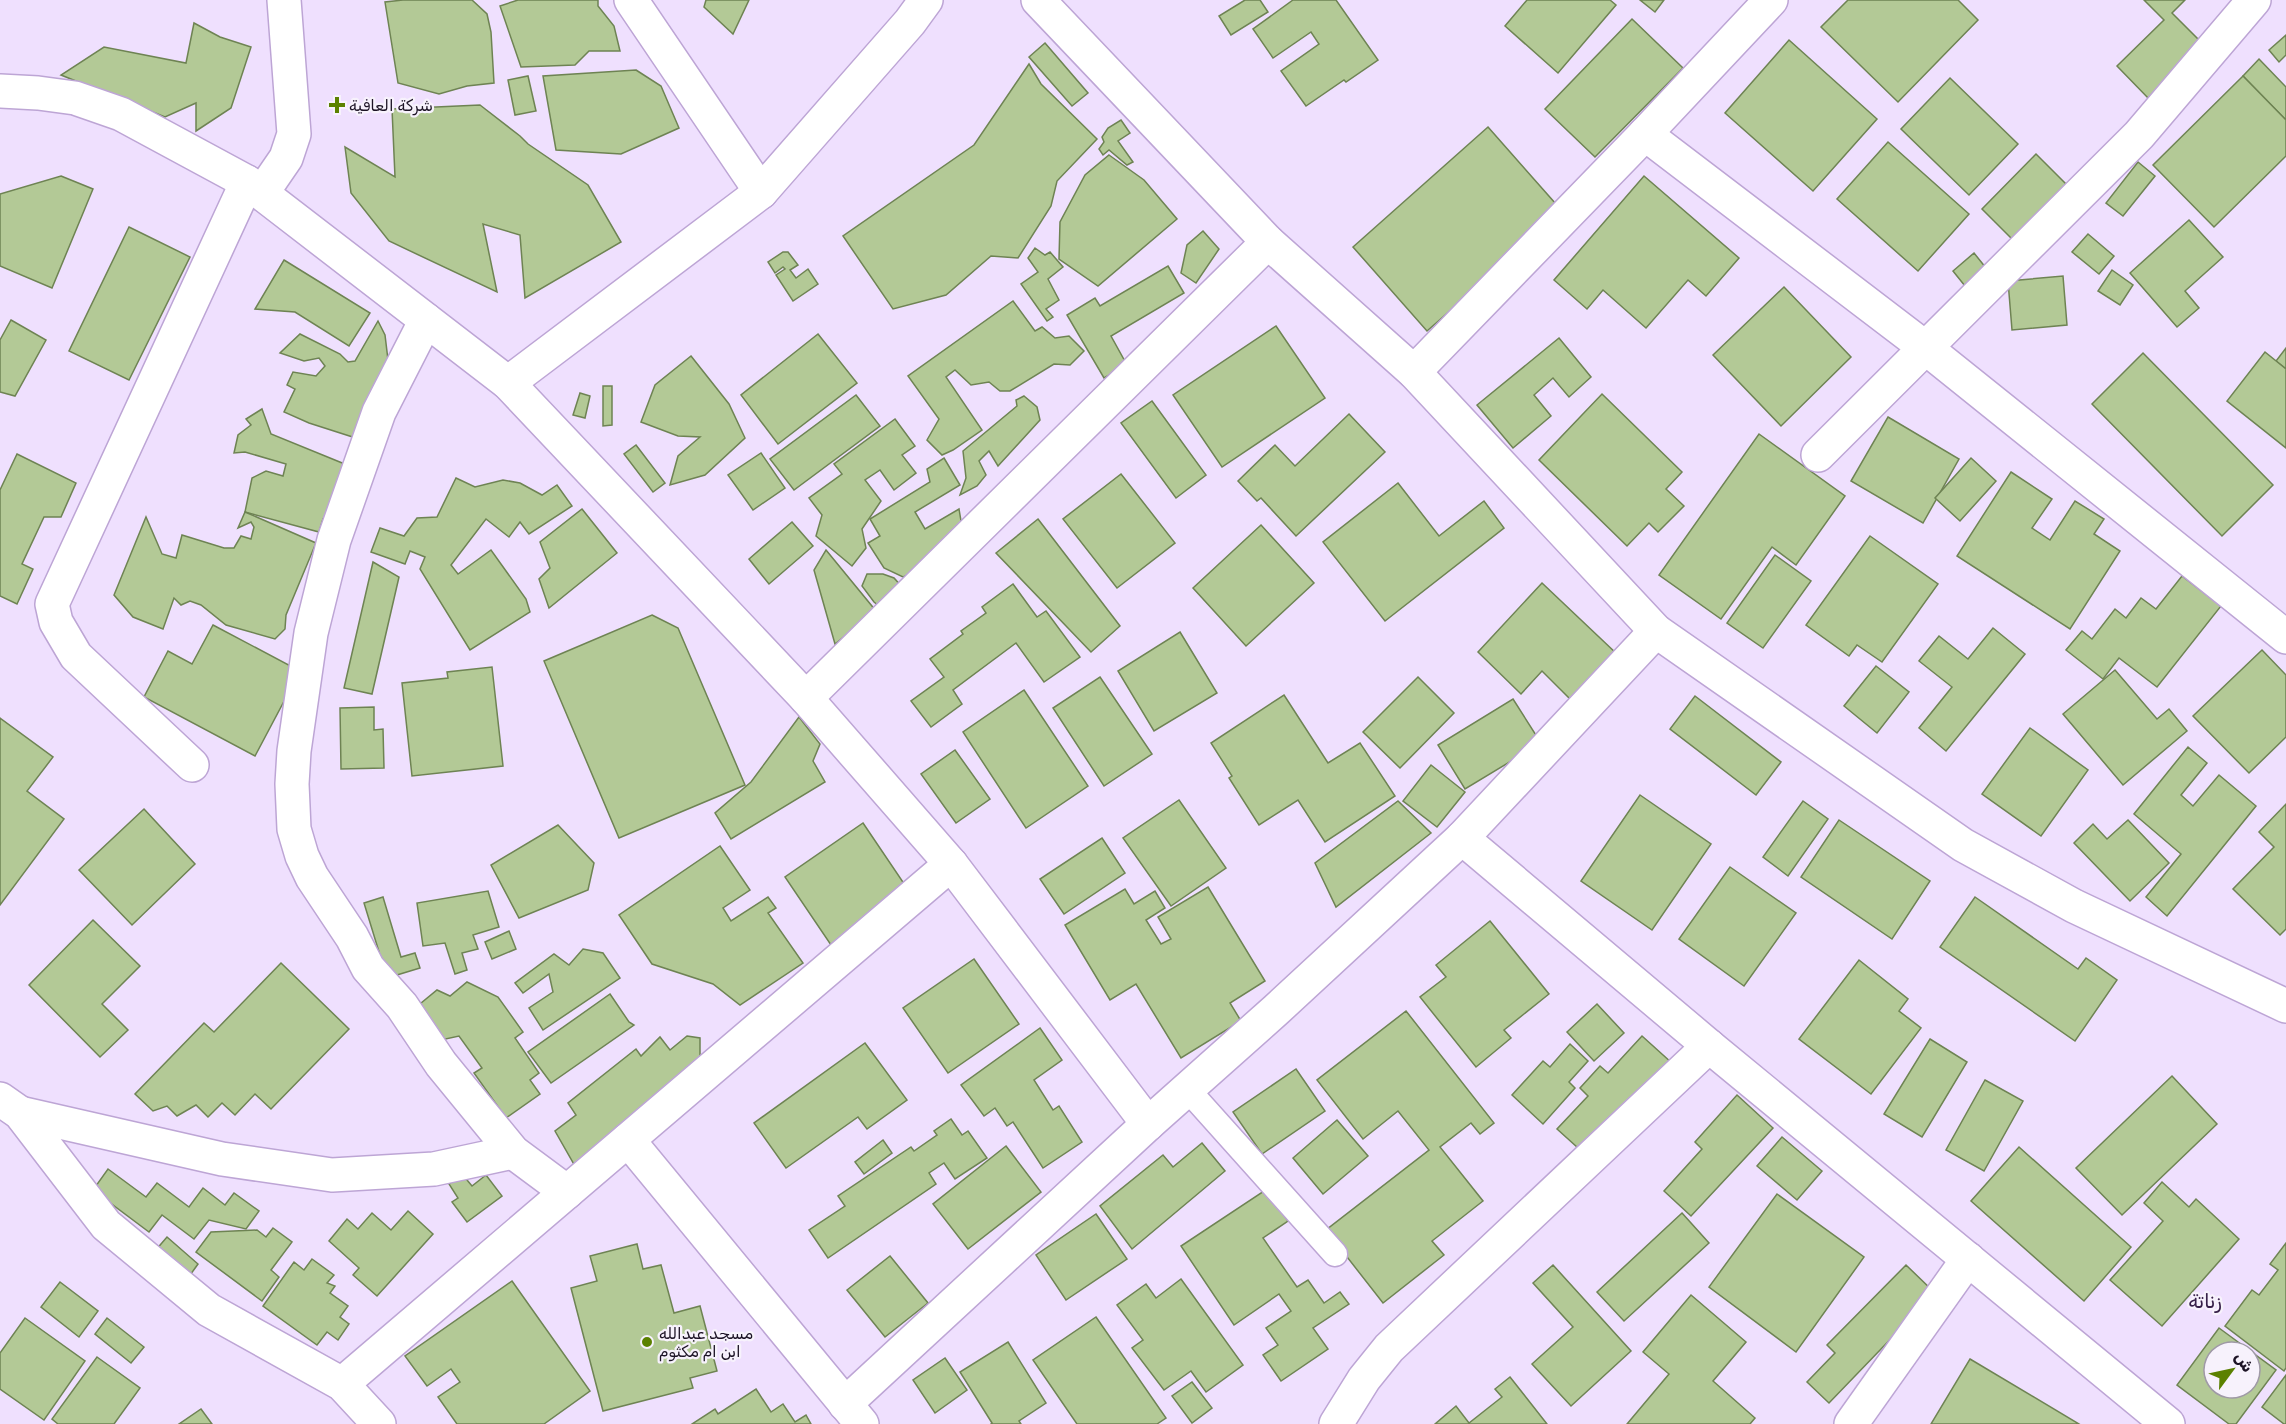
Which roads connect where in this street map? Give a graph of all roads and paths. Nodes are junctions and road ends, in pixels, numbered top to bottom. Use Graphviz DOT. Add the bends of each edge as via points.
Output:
graph roads {
  1 [pos="284,0"];
  2 [pos="631,0"];
  3 [pos="926,0"];
  4 [pos="1038,0"];
  5 [pos="1771,0"];
  6 [pos="2254,0"];
  7 [pos="0,92"];
  8 [pos="1645,134"];
  9 [pos="254,187"];
  10 [pos="761,192"];
  11 [pos="1268,242"];
  12 [pos="426,320"];
  13 [pos="1927,349"];
  14 [pos="1414,372"];
  15 [pos="508,383"];
  16 [pos="1818,454"];
  17 [pos="1656,631"];
  18 [pos="2286,637"];
  19 [pos="806,698"];
  20 [pos="192,765"];
  21 [pos="1462,838"];
  22 [pos="951,864"];
  23 [pos="2286,1006"];
  24 [pos="1709,1046"];
  25 [pos="1188,1090"];
  26 [pos="10,1106"];
  27 [pos="1148,1124"];
  28 [pos="628,1140"];
  29 [pos="513,1152"];
  30 [pos="567,1192"];
  31 [pos="1335,1254"];
  32 [pos="1968,1259"];
  33 [pos="342,1384"];
  34 [pos="853,1414"];
  35 [pos="379,1424"];
  36 [pos="1336,1424"];
  37 [pos="1851,1424"];
  38 [pos="2168,1424"];
  1 -- 9 [label="street" via="294,134 286,158"];
  2 -- 10 [label="street"];
  3 -- 10 [label="street"];
  4 -- 11 [label="street"];
  5 -- 8 [label="street"];
  6 -- 13 [label="street" via="2139,135"];
  7 -- 9 [label="street" via="75,98 121,114"];
  8 -- 13 [label="street"];
  8 -- 14 [label="street"];
  9 -- 12 [label="street"];
  9 -- 20 [label="street" via="52,604 56,622 76,656"];
  10 -- 15 [label="street"];
  11 -- 14 [label="street"];
  11 -- 19 [label="street"];
  12 -- 15 [label="street"];
  12 -- 29 [label="street" via="379,412 334,540 311,633 294,751 294,829 312,877 368,968 402,1006 441,1064"];
  13 -- 16 [label="street"];
  13 -- 18 [label="street"];
  14 -- 17 [label="street"];
  15 -- 19 [label="street"];
  17 -- 21 [label="street"];
  17 -- 23 [label="street" via="1963,845 2074,906"];
  19 -- 22 [label="street"];
  21 -- 24 [label="street"];
  21 -- 25 [label="street"];
  22 -- 27 [label="street"];
  22 -- 28 [label="street"];
  24 -- 32 [label="street"];
  24 -- 36 [label="street" via="1389,1348"];
  25 -- 27 [label="street"];
  25 -- 31 [label="lane"];
  26 -- 29 [label="street" via="222,1159 332,1175 434,1168"];
  26 -- 33 [label="street" via="106,1225 209,1310"];
  27 -- 34 [label="street"];
  28 -- 30 [label="street"];
  28 -- 34 [label="street"];
  29 -- 30 [label="street"];
  30 -- 33 [label="street"];
  32 -- 37 [label="street"];
  32 -- 38 [label="street"];
  33 -- 35 [label="street"];
}
